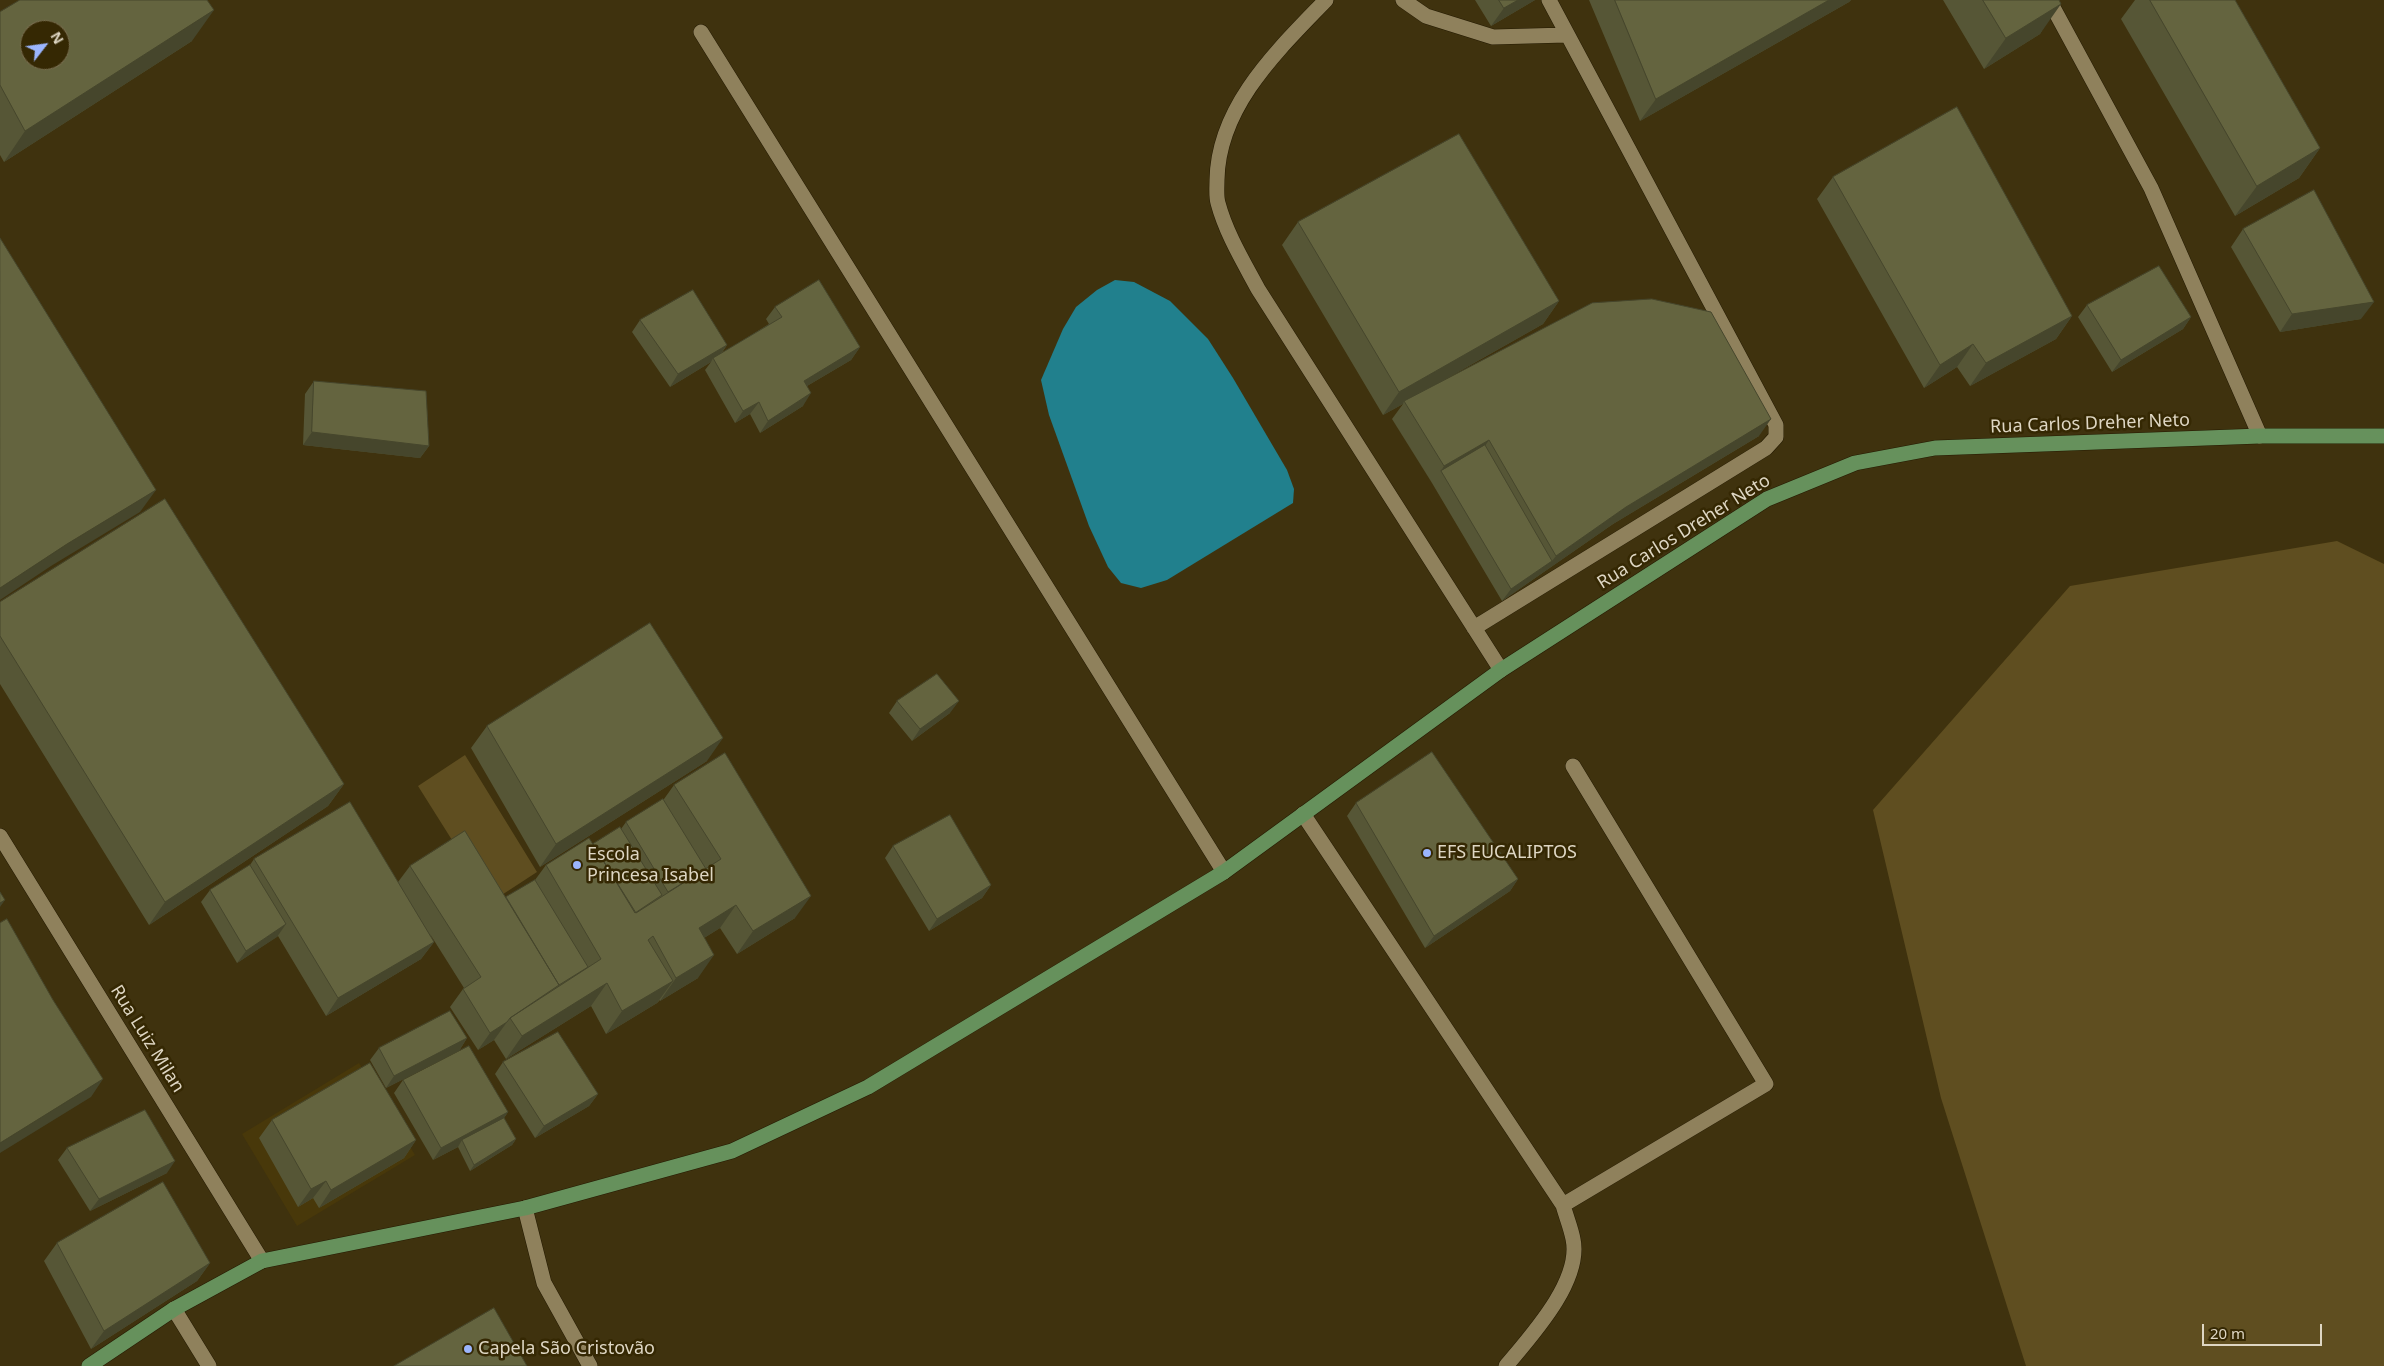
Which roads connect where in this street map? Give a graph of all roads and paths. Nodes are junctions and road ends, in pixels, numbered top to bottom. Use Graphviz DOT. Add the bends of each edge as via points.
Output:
graph roads {
  1 [pos="1326,0"];
  2 [pos="1403,0"];
  3 [pos="1549,0"];
  4 [pos="2049,0"];
  5 [pos="701,32"];
  6 [pos="1566,35"];
  7 [pos="2260,436"];
  8 [pos="2384,436"];
  9 [pos="1474,628"];
  10 [pos="1501,670"];
  11 [pos="1574,766"];
  12 [pos="1303,814"];
  13 [pos="0,836"];
  14 [pos="1224,872"];
  15 [pos="1563,1205"];
  16 [pos="525,1208"];
  17 [pos="262,1261"];
  18 [pos="174,1309"];
  19 [pos="89,1366"];
  20 [pos="209,1366"];
  21 [pos="590,1366"];
  22 [pos="1506,1366"];
  1 -- 9 [label="street" via="1275,53 1239,102 1218,158 1217,201 1234,245 1258,289"];
  2 -- 6 [label="street" via="1426,16 1493,37"];
  3 -- 6 [label="street"];
  4 -- 7 [label="street" via="2151,188"];
  5 -- 14 [label="street"];
  6 -- 9 [label="street" via="1776,425 1776,437 1766,448"];
  7 -- 8 [label="main road, Rua Carlos Dreher Neto"];
  7 -- 10 [label="main road, Rua Carlos Dreher Neto" via="1935,448 1855,464 1767,499"];
  9 -- 10 [label="street"];
  10 -- 12 [label="main road, Rua Carlos Dreher Neto"];
  11 -- 15 [label="street" via="1766,1084"];
  12 -- 14 [label="main road, Rua Carlos Dreher Neto"];
  12 -- 15 [label="street"];
  13 -- 17 [label="street, Rua Luiz Milan"];
  14 -- 16 [label="main road, Rua Carlos Dreher Neto" via="868,1087 732,1151"];
  15 -- 22 [label="street" via="1574,1240 1571,1272 1548,1314"];
  16 -- 17 [label="main road, Rua Carlos Dreher Neto"];
  16 -- 21 [label="street" via="544,1283"];
  17 -- 18 [label="main road, Rua Carlos Dreher Neto"];
  18 -- 19 [label="main road, Rua Carlos Dreher Neto"];
  18 -- 20 [label="street"];
}
